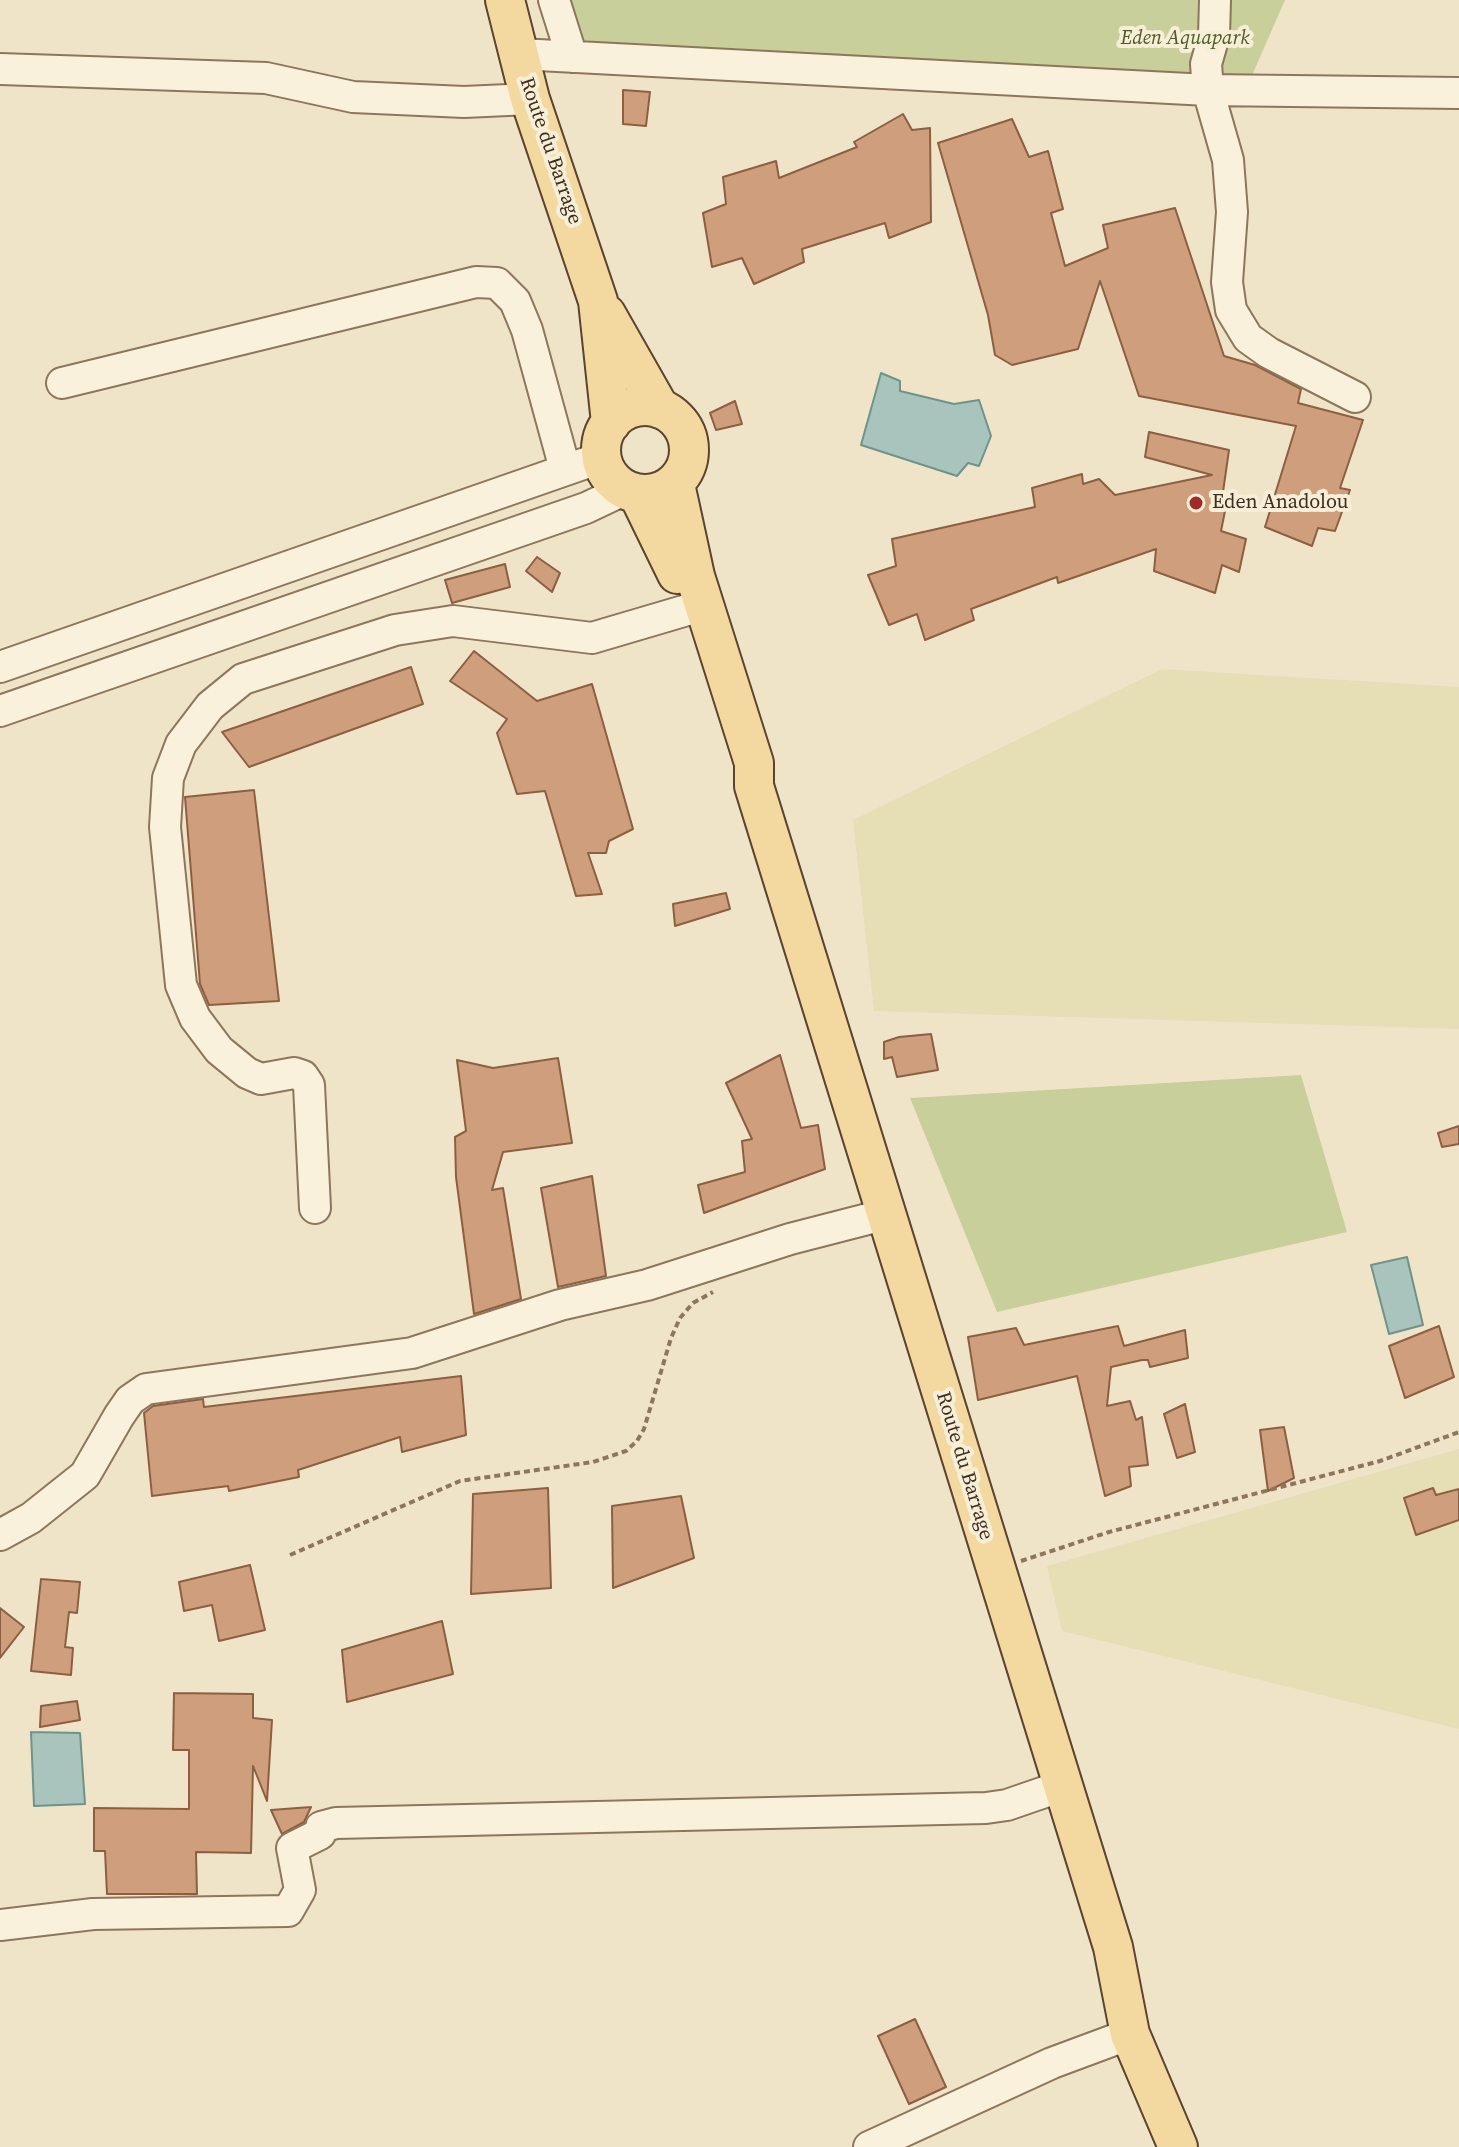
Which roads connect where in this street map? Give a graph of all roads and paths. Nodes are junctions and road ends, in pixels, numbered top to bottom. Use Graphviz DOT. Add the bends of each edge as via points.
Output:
graph roads {
  1 [pos="505,0"];
  2 [pos="554,0"];
  3 [pos="1215,0"];
  4 [pos="519,54"];
  5 [pos="572,57"];
  6 [pos="0,69"];
  7 [pos="1208,90"];
  8 [pos="1459,93"];
  9 [pos="530,99"];
  10 [pos="598,301"];
  11 [pos="62,383"];
  12 [pos="1355,397"];
  13 [pos="660,409"];
  14 [pos="607,440"];
  15 [pos="565,469"];
  16 [pos="675,484"];
  17 [pos="631,492"];
  18 [pos="687,610"];
  19 [pos="0,667"];
  20 [pos="0,711"];
  21 [pos="753,782"];
  22 [pos="315,1208"];
  23 [pos="887,1214"];
  24 [pos="715,1291"];
  25 [pos="1459,1432"];
  26 [pos="0,1535"];
  27 [pos="290,1555"];
  28 [pos="996,1570"];
  29 [pos="1062,1786"];
  30 [pos="0,1925"];
  31 [pos="1130,2034"];
  32 [pos="869,2147"];
  33 [pos="1178,2147"];
  1 -- 4 [label="main road, Route du Barrage"];
  2 -- 5 [label="street"];
  3 -- 7 [label="street" via="1214,36 1206,64"];
  4 -- 5 [label="street"];
  4 -- 9 [label="main road, Route du Barrage"];
  5 -- 7 [label="street"];
  6 -- 9 [label="street" via="266,78 353,97"];
  7 -- 8 [label="street"];
  7 -- 12 [label="street" via="1228,160 1231,310 1248,338 1269,353"];
  9 -- 10 [label="main road, Route du Barrage"];
  10 -- 13 [label="main road, Route du Barrage"];
  10 -- 14 [label="main road, Route du Barrage"];
  11 -- 15 [label="street" via="476,282 497,283 515,301 527,330"];
  13 -- 14 [label="main road" via="633,407"];
  13 -- 16 [label="main road, Route du Barrage" via="682,425 688,439 689,457"];
  14 -- 15 [label="street"];
  14 -- 17 [label="main road, Route du Barrage" via="612,480"];
  15 -- 19 [label="street"];
  16 -- 17 [label="main road" via="657,493"];
  16 -- 21 [label="main road, Route du Barrage" via="695,576 754,763"];
  17 -- 18 [label="main road, Route du Barrage" via="667,550"];
  17 -- 20 [label="street"];
  18 -- 21 [label="main road, Route du Barrage" via="733,753 743,776"];
  18 -- 22 [label="street" via="592,638 453,621 395,630 243,679 210,706 181,744 168,778 165,827 181,985 195,1018 219,1050 247,1073 261,1079 294,1073 309,1085"];
  21 -- 23 [label="main road, Route du Barrage"];
  23 -- 26 [label="street" via="547,1309 412,1353 146,1389 130,1400 85,1475"];
  23 -- 28 [label="main road, Route du Barrage"];
  24 -- 27 [label="path" via="680,1318 644,1429 626,1451 593,1462 460,1481"];
  25 -- 28 [label="path" via="1380,1461 1109,1532"];
  28 -- 29 [label="main road, Route du Barrage"];
  29 -- 30 [label="street" via="986,1808 336,1823 292,1848 300,1890 288,1911 93,1914"];
  29 -- 31 [label="main road, Route du Barrage" via="1113,1947"];
  31 -- 32 [label="street" via="1040,2068"];
  31 -- 33 [label="main road, Route du Barrage"];
}
